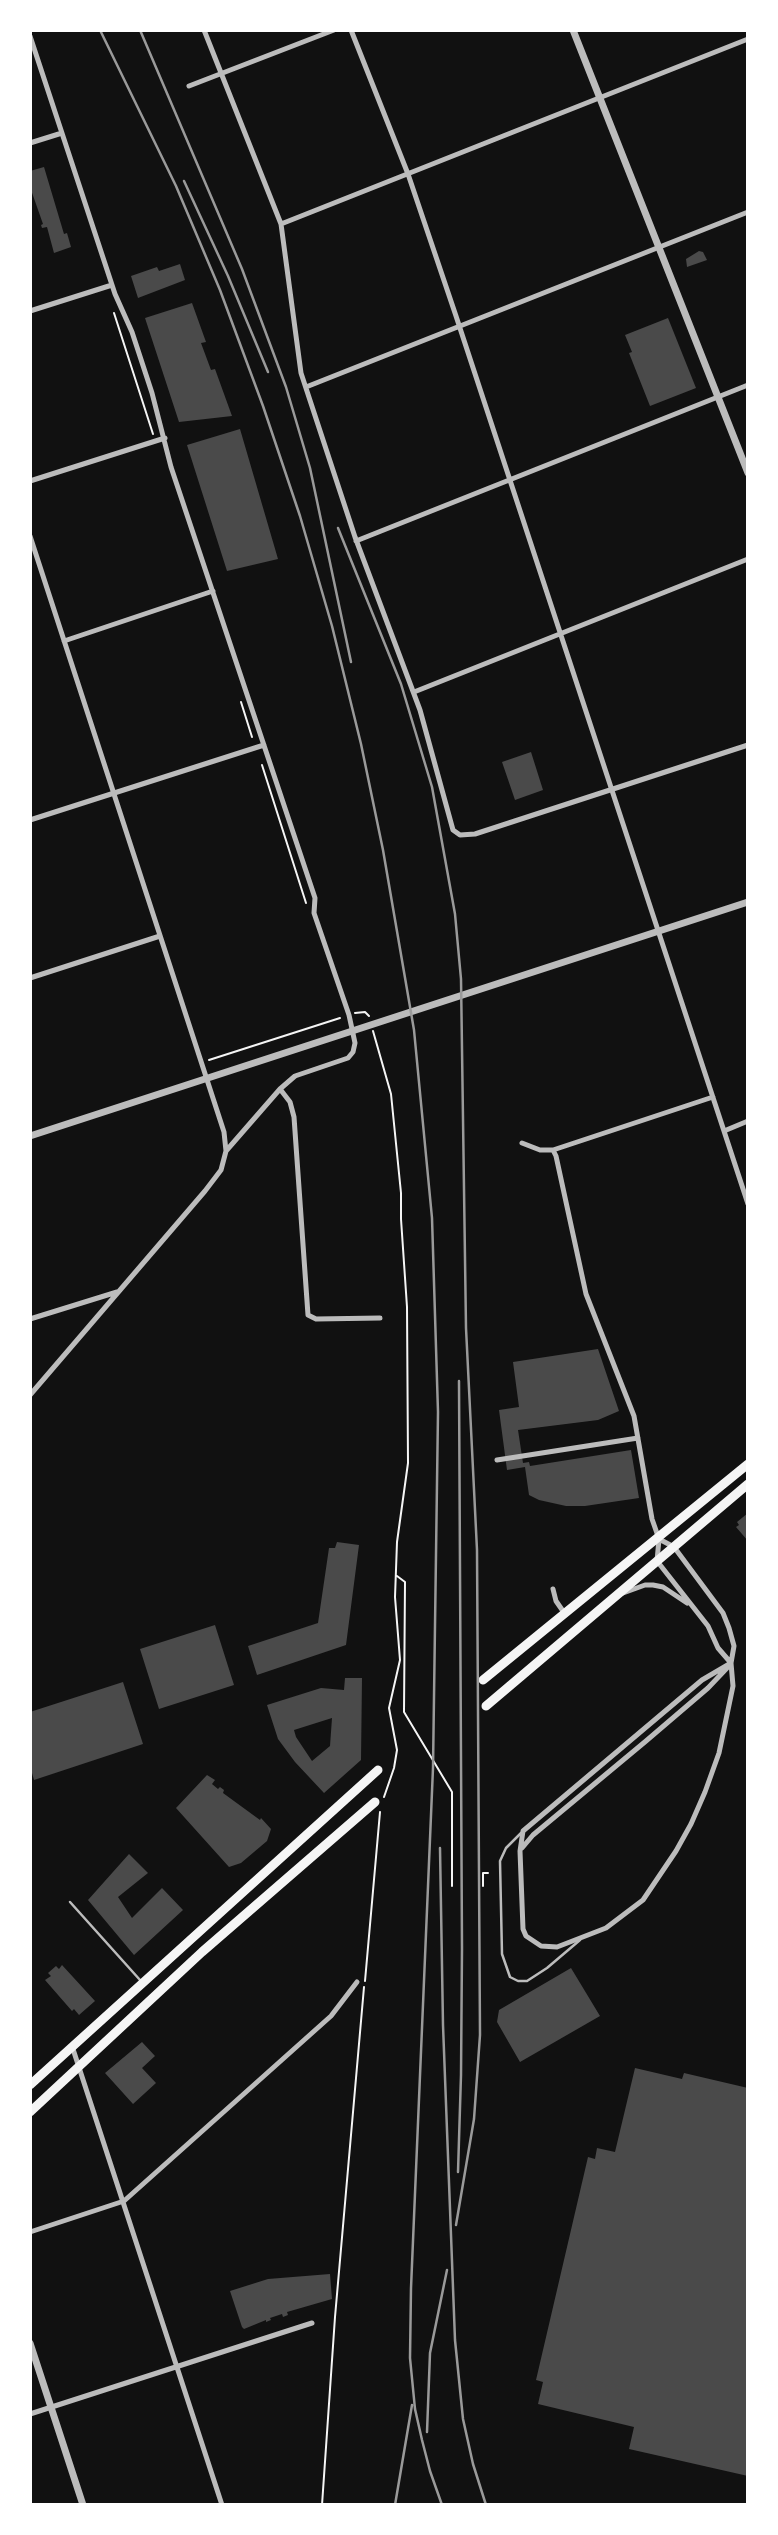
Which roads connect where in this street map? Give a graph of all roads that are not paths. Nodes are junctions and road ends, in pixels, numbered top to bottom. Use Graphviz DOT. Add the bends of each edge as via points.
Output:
graph roads {
  1 [pos="204,30"];
  2 [pos="334,30"];
  3 [pos="351,30"];
  4 [pos="573,30"];
  5 [pos="30,36"];
  6 [pos="748,38"];
  7 [pos="222,74"];
  8 [pos="189,86"];
  9 [pos="600,97"];
  10 [pos="62,133"];
  11 [pos="30,143"];
  12 [pos="408,174"];
  13 [pos="748,212"];
  14 [pos="281,224"];
  15 [pos="659,247"];
  16 [pos="112,285"];
  17 [pos="30,311"];
  18 [pos="459,326"];
  19 [pos="748,385"];
  20 [pos="306,387"];
  21 [pos="719,397"];
  22 [pos="164,438"];
  23 [pos="748,473"];
  24 [pos="509,480"];
  25 [pos="30,481"];
  26 [pos="30,536"];
  27 [pos="356,541"];
  28 [pos="748,559"];
  29 [pos="213,592"];
  30 [pos="560,633"];
  31 [pos="64,641"];
  32 [pos="414,692"];
  33 [pos="264,745"];
  34 [pos="748,746"];
  35 [pos="611,790"];
  36 [pos="113,793"];
  37 [pos="30,820"];
  38 [pos="748,902"];
  39 [pos="658,932"];
  40 [pos="160,936"];
  41 [pos="30,978"];
  42 [pos="207,1079"];
  43 [pos="280,1089"];
  44 [pos="713,1097"];
  45 [pos="748,1121"];
  46 [pos="724,1131"];
  47 [pos="30,1136"];
  48 [pos="522,1143"];
  49 [pos="553,1150"];
  50 [pos="226,1151"];
  51 [pos="748,1204"];
  52 [pos="118,1292"];
  53 [pos="380,1318"];
  54 [pos="30,1319"];
  55 [pos="30,1395"];
  56 [pos="638,1438"];
  57 [pos="497,1460"];
  58 [pos="748,1464"];
  59 [pos="748,1485"];
  60 [pos="659,1539"];
  61 [pos="674,1547"];
  62 [pos="657,1561"];
  63 [pos="553,1589"];
  64 [pos="611,1599"];
  65 [pos="694,1609"];
  66 [pos="565,1614"];
  67 [pos="731,1663"];
  68 [pos="484,1680"];
  69 [pos="486,1706"];
  70 [pos="378,1770"];
  71 [pos="380,1803"];
  72 [pos="523,1831"];
  73 [pos="520,1851"];
  74 [pos="70,1902"];
  75 [pos="580,1940"];
  76 [pos="357,1982"];
  77 [pos="142,1983"];
  78 [pos="72,2046"];
  79 [pos="79,2065"];
  80 [pos="30,2085"];
  81 [pos="30,2112"];
  82 [pos="124,2201"];
  83 [pos="30,2232"];
  84 [pos="312,2323"];
  85 [pos="30,2343"];
  86 [pos="177,2367"];
  87 [pos="51,2408"];
  88 [pos="30,2414"];
  89 [pos="83,2505"];
  90 [pos="222,2505"];
  1 -- 7 [label="street"];
  2 -- 7 [label="street"];
  3 -- 12 [label="street"];
  4 -- 9 [label="street"];
  5 -- 10 [label="street"];
  6 -- 9 [label="street"];
  7 -- 8 [label="street"];
  7 -- 14 [label="street"];
  9 -- 12 [label="street"];
  9 -- 15 [label="street"];
  10 -- 11 [label="street"];
  10 -- 16 [label="street"];
  12 -- 14 [label="street"];
  12 -- 18 [label="street"];
  13 -- 15 [label="street"];
  14 -- 20 [label="street" via="298,358"];
  15 -- 18 [label="street"];
  15 -- 21 [label="street"];
  16 -- 17 [label="street"];
  16 -- 22 [label="street" via="132,331"];
  18 -- 20 [label="street"];
  18 -- 24 [label="street"];
  19 -- 21 [label="street"];
  20 -- 27 [label="street"];
  21 -- 23 [label="street"];
  21 -- 24 [label="street"];
  22 -- 25 [label="street"];
  22 -- 29 [label="street"];
  24 -- 27 [label="street"];
  24 -- 30 [label="street"];
  26 -- 31 [label="street"];
  27 -- 32 [label="street"];
  28 -- 30 [label="street"];
  29 -- 31 [label="street"];
  29 -- 33 [label="street"];
  30 -- 32 [label="street"];
  30 -- 35 [label="street"];
  31 -- 36 [label="street"];
  32 -- 35 [label="street" via="451,826 457,833 467,835"];
  33 -- 36 [label="street"];
  33 -- 43 [label="street" via="315,898 314,913 355,1040 348,1058 295,1076"];
  34 -- 35 [label="street"];
  35 -- 39 [label="street"];
  36 -- 37 [label="street"];
  36 -- 40 [label="street"];
  38 -- 39 [label="street"];
  39 -- 42 [label="street"];
  39 -- 44 [label="street"];
  40 -- 41 [label="street"];
  40 -- 42 [label="street"];
  42 -- 47 [label="street"];
  42 -- 50 [label="street"];
  43 -- 50 [label="street"];
  43 -- 53 [label="street" via="294,1117 308,1315 316,1319"];
  44 -- 46 [label="street"];
  44 -- 49 [label="street"];
  45 -- 46 [label="street"];
  46 -- 51 [label="street"];
  48 -- 49 [label="street"];
  49 -- 56 [label="street" via="586,1294"];
  50 -- 52 [label="street" via="218,1174"];
  52 -- 54 [label="street"];
  52 -- 55 [label="street"];
  56 -- 57 [label="street"];
  56 -- 60 [label="street"];
  58 -- 60 [label="main road"];
  59 -- 61 [label="main road"];
  60 -- 61 [label="street"];
  60 -- 62 [label="street"];
  60 -- 66 [label="main road"];
  61 -- 62 [label="main road"];
  61 -- 67 [label="street" via="723,1613 734,1646"];
  62 -- 64 [label="main road"];
  62 -- 65 [label="street"];
  63 -- 66 [label="street"];
  64 -- 65 [label="street" via="653,1585 675,1593"];
  64 -- 69 [label="main road"];
  65 -- 67 [label="street"];
  66 -- 68 [label="main road"];
  67 -- 72 [label="street" via="702,1680"];
  67 -- 73 [label="street" via="708,1689 533,1835"];
  67 -- 75 [label="street" via="733,1686 719,1753 676,1852 643,1900 606,1928"];
  70 -- 77 [label="main road"];
  71 -- 79 [label="main road" via="241,1917"];
  72 -- 73 [label="street"];
  72 -- 75 [label="lane" via="506,1848 500,1862 505,1968 510,1977 527,1981"];
  73 -- 75 [label="street" via="526,1936 541,1946"];
  74 -- 77 [label="lane"];
  76 -- 82 [label="street" via="331,2016"];
  77 -- 78 [label="main road"];
  78 -- 79 [label="street"];
  78 -- 80 [label="main road"];
  79 -- 81 [label="main road"];
  79 -- 82 [label="street"];
  82 -- 83 [label="street"];
  82 -- 86 [label="street"];
  84 -- 86 [label="street"];
  85 -- 87 [label="street"];
  86 -- 87 [label="street"];
  86 -- 90 [label="street"];
  87 -- 88 [label="street"];
  87 -- 89 [label="street"];
}
